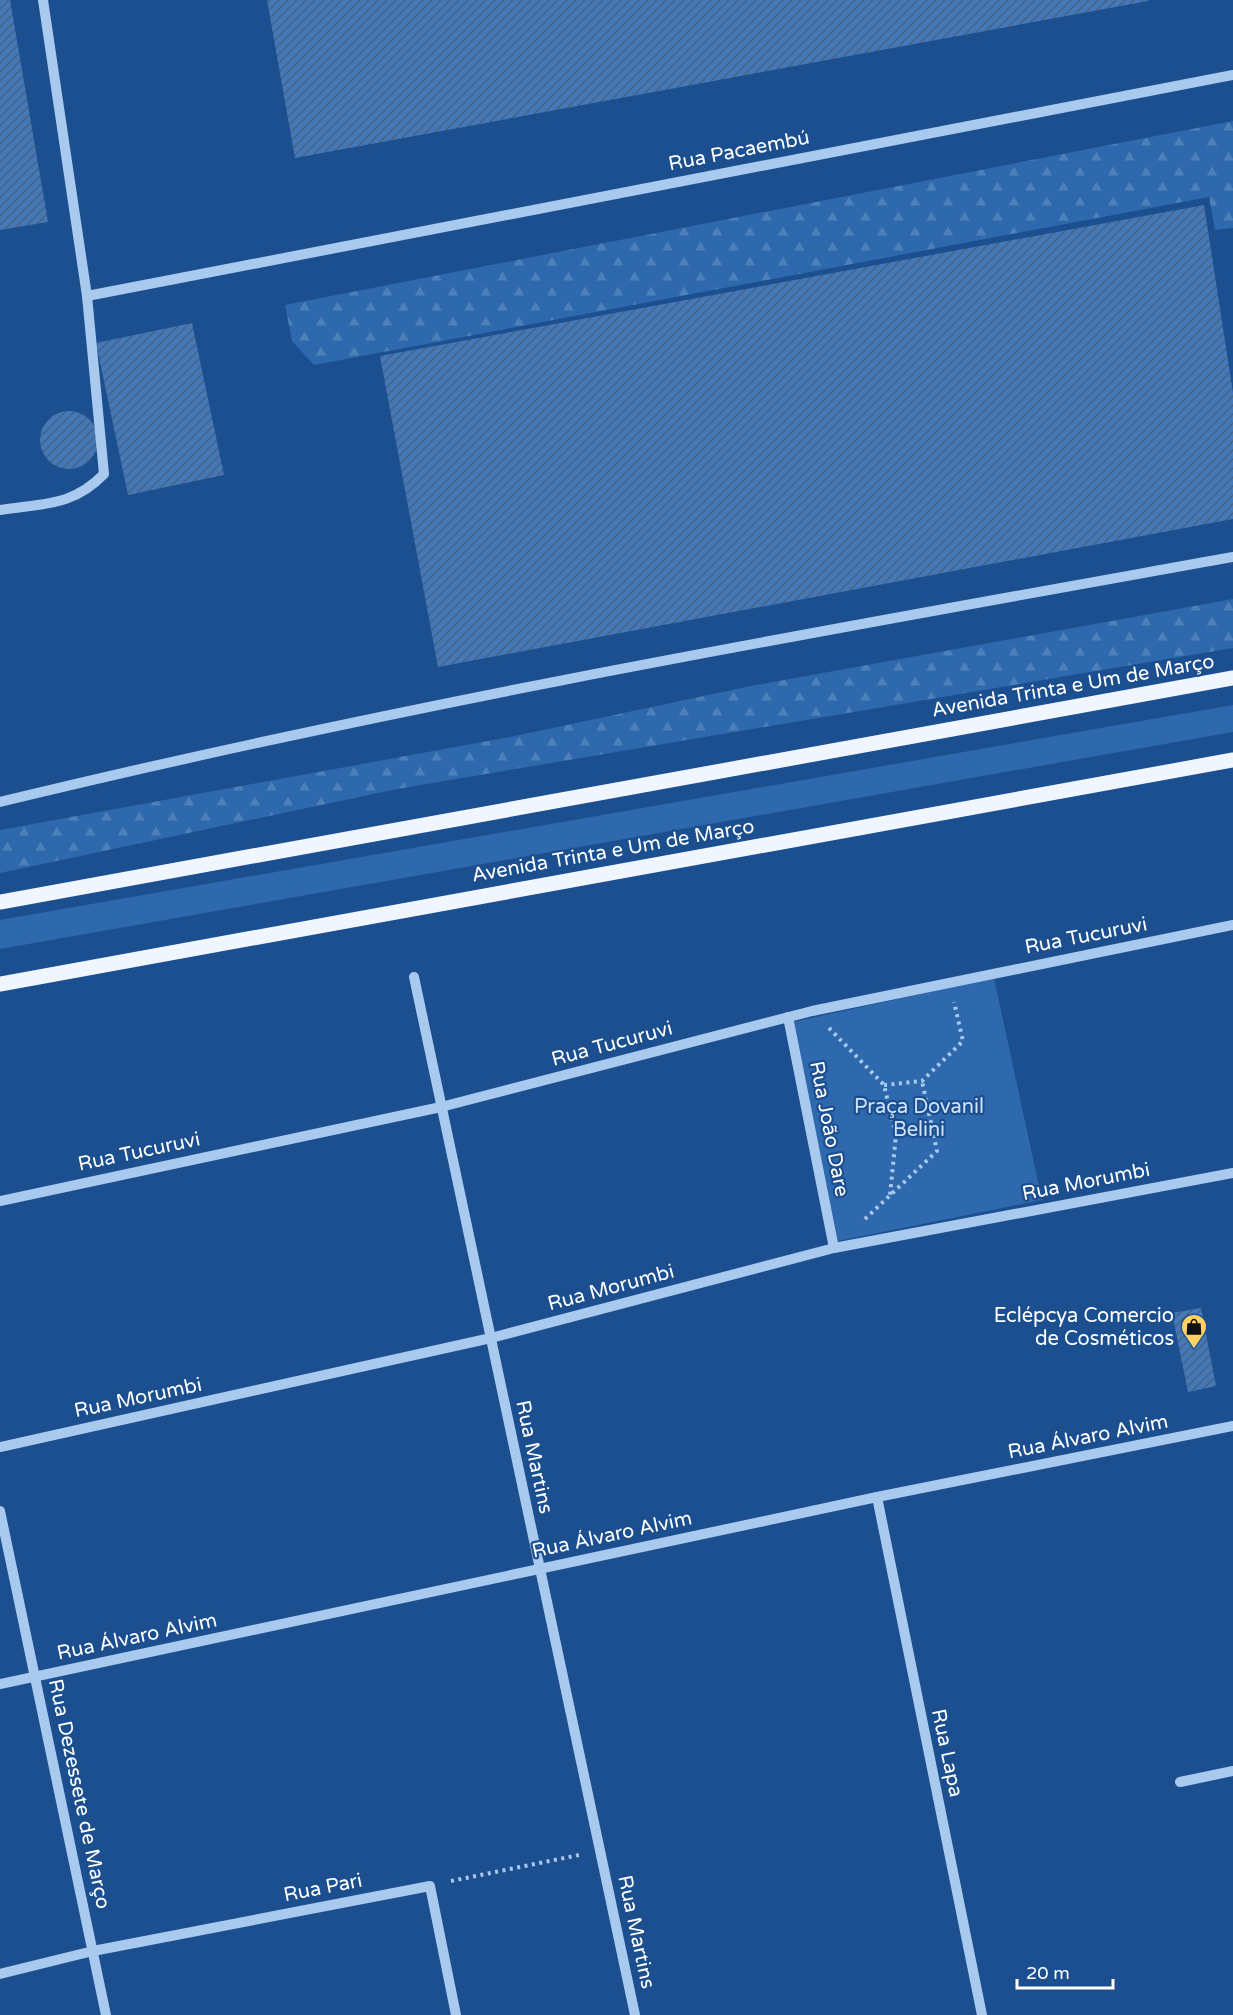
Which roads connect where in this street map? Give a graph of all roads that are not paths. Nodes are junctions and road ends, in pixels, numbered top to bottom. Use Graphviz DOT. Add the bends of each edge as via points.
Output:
graph roads {
  1 [pos="43,0"];
  2 [pos="1233,75"];
  3 [pos="87,296"];
  4 [pos="0,510"];
  5 [pos="1233,557"];
  6 [pos="1233,678"];
  7 [pos="1233,760"];
  8 [pos="0,802"];
  9 [pos="0,902"];
  10 [pos="1233,925"];
  11 [pos="414,977"];
  12 [pos="0,984"];
  13 [pos="788,1017"];
  14 [pos="441,1107"];
  15 [pos="1233,1173"];
  16 [pos="0,1201"];
  17 [pos="834,1248"];
  18 [pos="491,1338"];
  19 [pos="1233,1426"];
  20 [pos="0,1447"];
  21 [pos="877,1497"];
  22 [pos="0,1511"];
  23 [pos="540,1568"];
  24 [pos="36,1677"];
  25 [pos="0,1684"];
  26 [pos="1233,1771"];
  27 [pos="1180,1782"];
  28 [pos="93,1951"];
  29 [pos="0,1974"];
  30 [pos="106,2015"];
  31 [pos="456,2015"];
  32 [pos="635,2015"];
  33 [pos="982,2015"];
  1 -- 3 [label="street"];
  2 -- 3 [label="street, Rua Pacaembú"];
  3 -- 4 [label="street" via="104,474 72,499"];
  5 -- 8 [label="street" via="718,650 359,721"];
  6 -- 9 [label="main road, Avenida Trinta e Um de Março"];
  7 -- 12 [label="main road, Avenida Trinta e Um de Março"];
  10 -- 13 [label="street, Rua Tucuruvi"];
  11 -- 14 [label="street, Rua Martins"];
  13 -- 14 [label="street, Rua Tucuruvi"];
  13 -- 17 [label="street, Rua João Dare"];
  14 -- 16 [label="street, Rua Tucuruvi"];
  14 -- 18 [label="street, Rua Martins"];
  15 -- 17 [label="street, Rua Morumbi"];
  17 -- 18 [label="street, Rua Morumbi"];
  18 -- 20 [label="street, Rua Morumbi"];
  18 -- 23 [label="street, Rua Martins"];
  19 -- 21 [label="street, Rua Álvaro Alvim"];
  21 -- 23 [label="street, Rua Álvaro Alvim"];
  21 -- 33 [label="street, Rua Lapa"];
  22 -- 24 [label="street, Rua Dezessete de Março"];
  23 -- 24 [label="street, Rua Álvaro Alvim"];
  23 -- 32 [label="street, Rua Martins"];
  24 -- 25 [label="street, Rua Álvaro Alvim"];
  24 -- 28 [label="street, Rua Dezessete de Março"];
  26 -- 27 [label="street"];
  28 -- 29 [label="street, Rua Pari"];
  28 -- 30 [label="street, Rua Dezessete de Março"];
  28 -- 31 [label="street, Rua Pari" via="430,1886"];
}
